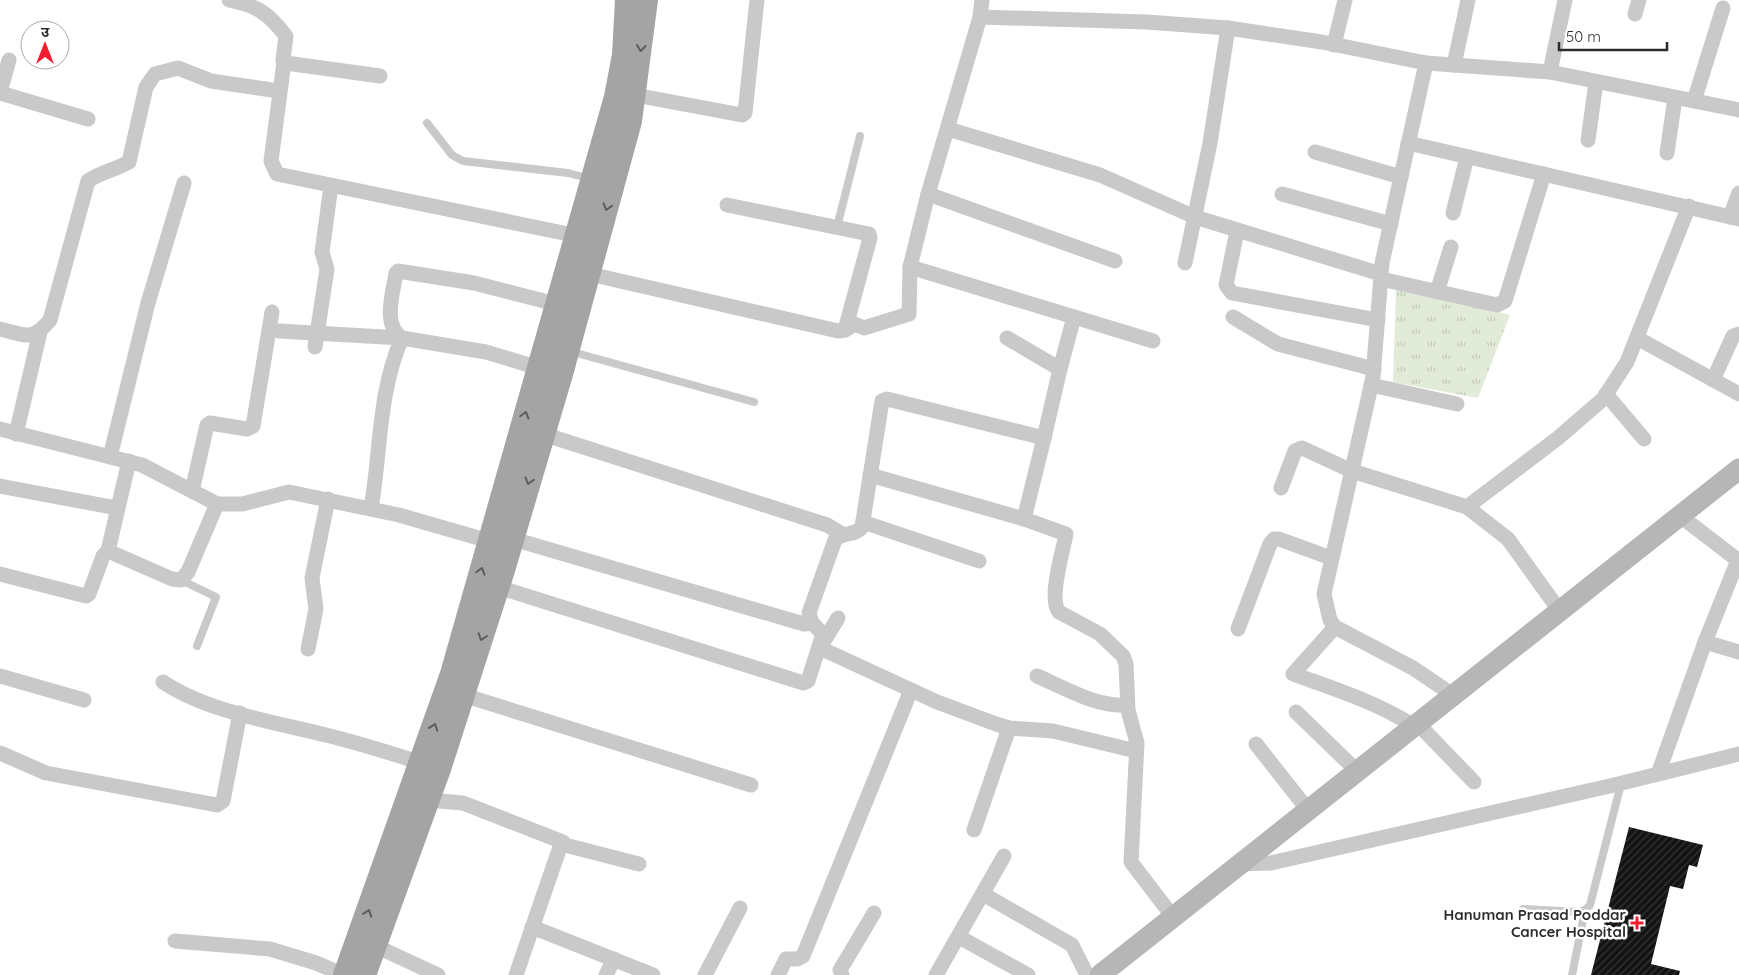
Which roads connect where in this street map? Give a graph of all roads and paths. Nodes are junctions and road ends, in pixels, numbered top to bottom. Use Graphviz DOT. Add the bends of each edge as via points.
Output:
graph roads {
  1 [pos="229,0"];
  2 [pos="627,0"];
  3 [pos="646,0"];
  4 [pos="757,0"];
  5 [pos="982,0"];
  6 [pos="1345,0"];
  7 [pos="1468,0"];
  8 [pos="1565,0"];
  9 [pos="1723,8"];
  10 [pos="980,17"];
  11 [pos="1228,28"];
  12 [pos="1334,45"];
  13 [pos="9,60"];
  14 [pos="284,62"];
  15 [pos="1426,63"];
  16 [pos="1454,65"];
  17 [pos="1550,72"];
  18 [pos="380,76"];
  19 [pos="1596,82"];
  20 [pos="279,91"];
  21 [pos="0,93"];
  22 [pos="634,95"];
  23 [pos="1675,98"];
  24 [pos="1694,102"];
  25 [pos="1739,110"];
  26 [pos="88,119"];
  27 [pos="427,123"];
  28 [pos="948,128"];
  29 [pos="860,136"];
  30 [pos="1588,140"];
  31 [pos="1408,144"];
  32 [pos="1315,152"];
  33 [pos="1667,153"];
  34 [pos="1467,156"];
  35 [pos="1544,174"];
  36 [pos="1401,177"];
  37 [pos="592,179"];
  38 [pos="184,183"];
  39 [pos="331,186"];
  40 [pos="1739,193"];
  41 [pos="928,194"];
  42 [pos="1282,194"];
  43 [pos="727,205"];
  44 [pos="1690,206"];
  45 [pos="1453,213"];
  46 [pos="1195,218"];
  47 [pos="1734,218"];
  48 [pos="1391,224"];
  49 [pos="836,227"];
  50 [pos="1237,231"];
  51 [pos="587,238"];
  52 [pos="1451,247"];
  53 [pos="1114,261"];
  54 [pos="1184,263"];
  55 [pos="910,266"];
  56 [pos="578,271"];
  57 [pos="1381,277"];
  58 [pos="1437,292"];
  59 [pos="556,304"];
  60 [pos="272,312"];
  61 [pos="1074,317"];
  62 [pos="1233,317"];
  63 [pos="1378,320"];
  64 [pos="0,329"];
  65 [pos="845,330"];
  66 [pos="280,331"];
  67 [pos="40,332"];
  68 [pos="1739,334"];
  69 [pos="402,338"];
  70 [pos="1007,338"];
  71 [pos="1637,338"];
  72 [pos="317,340"];
  73 [pos="1153,342"];
  74 [pos="567,350"];
  75 [pos="539,368"];
  76 [pos="1060,369"];
  77 [pos="1372,377"];
  78 [pos="1713,380"];
  79 [pos="1606,394"];
  80 [pos="1739,394"];
  81 [pos="754,402"];
  82 [pos="1457,404"];
  83 [pos="0,429"];
  84 [pos="16,434"];
  85 [pos="543,434"];
  86 [pos="1044,438"];
  87 [pos="1644,439"];
  88 [pos="110,457"];
  89 [pos="129,462"];
  90 [pos="1739,469"];
  91 [pos="1352,470"];
  92 [pos="870,475"];
  93 [pos="0,486"];
  94 [pos="1280,488"];
  95 [pos="192,491"];
  96 [pos="328,499"];
  97 [pos="217,504"];
  98 [pos="1467,507"];
  99 [pos="117,508"];
  100 [pos="371,508"];
  101 [pos="1679,515"];
  102 [pos="1024,519"];
  103 [pos="863,522"];
  104 [pos="842,534"];
  105 [pos="512,539"];
  106 [pos="489,541"];
  107 [pos="108,551"];
  108 [pos="1331,558"];
  109 [pos="1738,560"];
  110 [pos="979,561"];
  111 [pos="0,574"];
  112 [pos="181,580"];
  113 [pos="498,587"];
  114 [pos="1559,610"];
  115 [pos="838,618"];
  116 [pos="812,623"];
  117 [pos="1335,627"];
  118 [pos="1238,629"];
  119 [pos="1705,642"];
  120 [pos="197,646"];
  121 [pos="821,646"];
  122 [pos="308,649"];
  123 [pos="1739,652"];
  124 [pos="0,676"];
  125 [pos="1037,676"];
  126 [pos="164,682"];
  127 [pos="911,690"];
  128 [pos="463,695"];
  129 [pos="1452,695"];
  130 [pos="84,700"];
  131 [pos="1127,705"];
  132 [pos="1296,712"];
  133 [pos="240,713"];
  134 [pos="1415,724"];
  135 [pos="1009,728"];
  136 [pos="1256,744"];
  137 [pos="1136,751"];
  138 [pos="1739,754"];
  139 [pos="1,758"];
  140 [pos="422,763"];
  141 [pos="1357,771"];
  142 [pos="1658,774"];
  143 [pos="1474,782"];
  144 [pos="1621,784"];
  145 [pos="751,785"];
  146 [pos="428,800"];
  147 [pos="1308,810"];
  148 [pos="974,830"];
  149 [pos="563,842"];
  150 [pos="1004,856"];
  151 [pos="639,864"];
  152 [pos="1240,864"];
  153 [pos="983,894"];
  154 [pos="740,908"];
  155 [pos="1523,910"];
  156 [pos="1585,910"];
  157 [pos="874,913"];
  158 [pos="1173,917"];
  159 [pos="532,927"];
  160 [pos="959,937"];
  161 [pos="175,941"];
  162 [pos="367,942"];
  163 [pos="614,959"];
  164 [pos="344,975"];
  165 [pos="364,975"];
  166 [pos="438,975"];
  167 [pos="516,975"];
  168 [pos="606,975"];
  169 [pos="653,975"];
  170 [pos="704,975"];
  171 [pos="778,975"];
  172 [pos="842,975"];
  173 [pos="936,975"];
  174 [pos="1028,975"];
  175 [pos="1087,975"];
  176 [pos="1100,975"];
  177 [pos="1572,975"];
  1 -- 14 [label="street" via="249,4 270,15 286,36"];
  2 -- 37 [label="main road" via="623,64"];
  3 -- 22 [label="main road, one-way"];
  4 -- 22 [label="street" via="745,113 742,116"];
  5 -- 10 [label="street"];
  6 -- 12 [label="street"];
  7 -- 16 [label="street"];
  8 -- 17 [label="street"];
  9 -- 24 [label="street"];
  10 -- 11 [label="street"];
  10 -- 28 [label="street"];
  11 -- 12 [label="street"];
  11 -- 46 [label="street"];
  12 -- 15 [label="street"];
  13 -- 21 [label="street"];
  14 -- 18 [label="street"];
  14 -- 20 [label="street"];
  15 -- 16 [label="street"];
  15 -- 31 [label="street"];
  16 -- 17 [label="street"];
  17 -- 19 [label="street"];
  19 -- 23 [label="street"];
  19 -- 30 [label="street"];
  20 -- 39 [label="street" via="273,167 277,174"];
  20 -- 67 [label="street" via="211,81 178,68 155,74 146,87 129,162 114,171 99,173 88,181 50,320"];
  21 -- 26 [label="street"];
  22 -- 51 [label="main road, one-way" via="618,170"];
  23 -- 24 [label="street"];
  23 -- 33 [label="street"];
  24 -- 25 [label="street"];
  27 -- 37 [label="lane" via="452,155 463,161 548,170"];
  28 -- 41 [label="street"];
  28 -- 46 [label="street" via="1100,174"];
  29 -- 49 [label="lane"];
  31 -- 34 [label="street"];
  31 -- 36 [label="street"];
  32 -- 36 [label="street"];
  34 -- 35 [label="street"];
  34 -- 45 [label="street"];
  35 -- 44 [label="street"];
  35 -- 58 [label="street" via="1505,301 1498,306"];
  36 -- 48 [label="street"];
  37 -- 51 [label="main road"];
  38 -- 88 [label="street" via="148,303"];
  39 -- 51 [label="street"];
  39 -- 72 [label="street" via="322,252 327,269"];
  40 -- 47 [label="street"];
  41 -- 53 [label="street"];
  41 -- 55 [label="street"];
  42 -- 48 [label="street"];
  43 -- 49 [label="street"];
  44 -- 47 [label="street"];
  44 -- 71 [label="street"];
  46 -- 50 [label="street"];
  46 -- 54 [label="street"];
  48 -- 57 [label="street"];
  49 -- 65 [label="street" via="870,236"];
  50 -- 57 [label="street"];
  50 -- 63 [label="street" via="1226,285 1232,293"];
  51 -- 56 [label="main road"];
  52 -- 58 [label="street"];
  55 -- 61 [label="street"];
  55 -- 65 [label="street" via="909,314 864,328 855,324"];
  56 -- 59 [label="main road"];
  56 -- 65 [label="street"];
  56 -- 74 [label="main road"];
  57 -- 58 [label="street"];
  57 -- 63 [label="street"];
  59 -- 69 [label="street" via="474,283 398,271 390,323"];
  59 -- 75 [label="main road"];
  60 -- 95 [label="street" via="253,426 247,429 207,425"];
  61 -- 73 [label="street"];
  61 -- 76 [label="street"];
  62 -- 77 [label="street" via="1278,344"];
  63 -- 77 [label="street"];
  64 -- 67 [label="street" via="27,336"];
  66 -- 72 [label="street"];
  67 -- 84 [label="street"];
  68 -- 78 [label="street" via="1733,336"];
  69 -- 72 [label="street"];
  69 -- 75 [label="street" via="486,352"];
  69 -- 100 [label="street" via="382,410 378,469"];
  70 -- 76 [label="street"];
  71 -- 78 [label="street"];
  71 -- 79 [label="street" via="1627,362"];
  74 -- 81 [label="lane"];
  74 -- 85 [label="main road"];
  106 -- 75 [label="main road, one-way"];
  76 -- 86 [label="street"];
  77 -- 82 [label="street"];
  77 -- 91 [label="street"];
  78 -- 80 [label="street"];
  79 -- 87 [label="street"];
  79 -- 98 [label="street" via="1558,438"];
  83 -- 84 [label="street"];
  84 -- 88 [label="street"];
  85 -- 104 [label="street" via="827,525"];
  85 -- 105 [label="main road, one-way"];
  86 -- 92 [label="street" via="884,399 880,403"];
  86 -- 102 [label="street"];
  88 -- 89 [label="street"];
  89 -- 95 [label="street" via="142,465"];
  89 -- 99 [label="street"];
  90 -- 101 [label="main road"];
  91 -- 94 [label="street" via="1298,448"];
  91 -- 98 [label="street"];
  91 -- 108 [label="street"];
  92 -- 102 [label="street"];
  92 -- 103 [label="street"];
  93 -- 99 [label="street"];
  95 -- 97 [label="street"];
  96 -- 97 [label="street" via="289,492 242,504"];
  96 -- 100 [label="street"];
  96 -- 122 [label="street" via="312,578 316,608"];
  97 -- 112 [label="street" via="188,572"];
  98 -- 114 [label="street" via="1508,539"];
  99 -- 107 [label="street"];
  100 -- 106 [label="street"];
  101 -- 109 [label="street"];
  101 -- 114 [label="main road"];
  102 -- 131 [label="street" via="1066,534 1058,569 1057,610 1100,634 1123,656 1128,672"];
  103 -- 104 [label="street" via="859,532"];
  103 -- 110 [label="street"];
  104 -- 116 [label="street" via="836,540 810,606"];
  105 -- 113 [label="main road"];
  105 -- 116 [label="street" via="804,624"];
  140 -- 106 [label="main road, one-way" via="452,674"];
  107 -- 111 [label="street" via="86,596"];
  107 -- 112 [label="street"];
  108 -- 117 [label="street" via="1324,594 1330,620"];
  108 -- 118 [label="street" via="1274,539"];
  109 -- 119 [label="street"];
  112 -- 120 [label="lane" via="216,597"];
  113 -- 121 [label="street" via="803,683 808,681"];
  113 -- 128 [label="main road, one-way"];
  114 -- 129 [label="main road"];
  115 -- 121 [label="street"];
  116 -- 121 [label="street" via="821,632"];
  117 -- 129 [label="street" via="1413,668"];
  117 -- 134 [label="street" via="1293,674 1358,696"];
  119 -- 123 [label="street"];
  119 -- 142 [label="street"];
  121 -- 127 [label="street"];
  124 -- 130 [label="street"];
  125 -- 131 [label="street" via="1096,700"];
  126 -- 133 [label="street" via="181,693"];
  127 -- 135 [label="street"];
  127 -- 171 [label="street" via="803,956 786,959"];
  128 -- 145 [label="street"];
  128 -- 146 [label="main road"];
  129 -- 134 [label="main road"];
  131 -- 137 [label="street" via="1136,736"];
  132 -- 141 [label="street"];
  133 -- 139 [label="street" via="223,801 217,805 46,773"];
  133 -- 140 [label="street"];
  134 -- 141 [label="main road"];
  134 -- 143 [label="street"];
  135 -- 137 [label="street" via="1053,731"];
  135 -- 148 [label="street"];
  136 -- 147 [label="street"];
  137 -- 158 [label="street" via="1131,862"];
  138 -- 142 [label="street"];
  162 -- 140 [label="main road, one-way"];
  141 -- 147 [label="main road"];
  142 -- 144 [label="street"];
  144 -- 152 [label="street" via="1270,862"];
  144 -- 156 [label="lane" via="1590,905"];
  146 -- 149 [label="street" via="463,803"];
  146 -- 162 [label="main road"];
  147 -- 152 [label="main road"];
  149 -- 151 [label="street"];
  149 -- 159 [label="street"];
  150 -- 153 [label="street"];
  152 -- 158 [label="main road"];
  153 -- 160 [label="street"];
  153 -- 175 [label="street" via="1072,945"];
  154 -- 170 [label="street"];
  155 -- 156 [label="lane"];
  156 -- 177 [label="lane"];
  157 -- 172 [label="street" via="840,970"];
  158 -- 176 [label="main road"];
  159 -- 163 [label="street"];
  159 -- 167 [label="street"];
  160 -- 173 [label="street"];
  160 -- 174 [label="street"];
  161 -- 164 [label="street" via="270,949"];
  162 -- 164 [label="main road"];
  162 -- 165 [label="main road"];
  162 -- 166 [label="street"];
  163 -- 168 [label="street"];
  163 -- 169 [label="street"];
}
